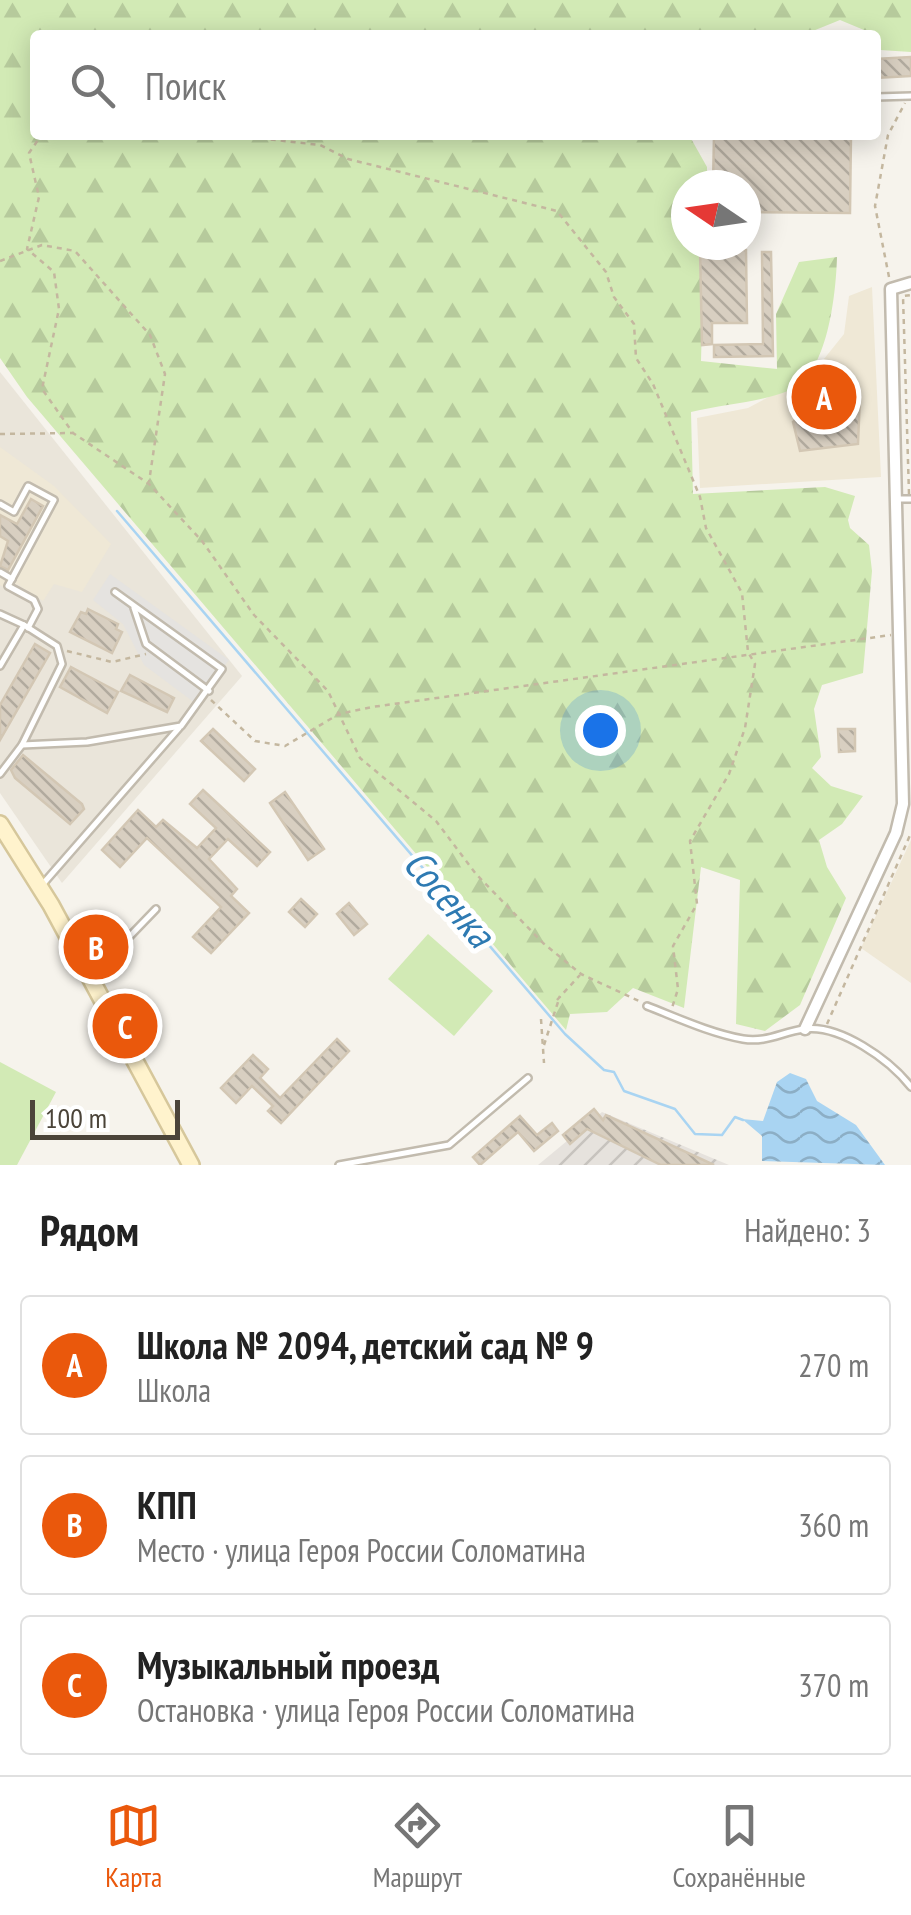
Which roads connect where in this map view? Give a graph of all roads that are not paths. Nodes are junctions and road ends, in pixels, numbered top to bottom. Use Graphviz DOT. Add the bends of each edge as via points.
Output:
graph roads {
  1 [pos="910,96"];
  2 [pos="881,97"];
  3 [pos="911,284"];
  4 [pos="906,499"];
  5 [pos="0,504"];
  6 [pos="0,572"];
  7 [pos="12,579"];
  8 [pos="115,592"];
  9 [pos="133,605"];
  10 [pos="0,614"];
  11 [pos="26,626"];
  12 [pos="906,657"];
  13 [pos="0,665"];
  14 [pos="208,693"];
  15 [pos="181,726"];
  16 [pos="22,745"];
  17 [pos="0,774"];
  18 [pos="906,819"];
  19 [pos="0,824"];
  20 [pos="40,887"];
  21 [pos="156,909"];
  22 [pos="103,964"];
  23 [pos="646,1006"];
  24 [pos="805,1029"];
  25 [pos="528,1078"];
  26 [pos="911,1087"];
  27 [pos="191,1165"];
  28 [pos="339,1165"];
  1 -- 2 [label="lane"];
  3 -- 4 [label="street" via="891,289"];
  4 -- 12 [label="street"];
  5 -- 7 [label="lane" via="14,512 28,486 54,500"];
  6 -- 7 [label="lane"];
  7 -- 11 [label="lane" via="8,586 38,609"];
  8 -- 9 [label="lane"];
  9 -- 14 [label="lane" via="146,644"];
  9 -- 14 [label="lane" via="222,669"];
  10 -- 11 [label="lane"];
  11 -- 13 [label="lane"];
  11 -- 16 [label="lane" via="57,646 62,664"];
  12 -- 18 [label="street"];
  14 -- 15 [label="lane"];
  15 -- 16 [label="lane"];
  15 -- 20 [label="lane"];
  16 -- 17 [label="lane"];
  18 -- 24 [label="street"];
  19 -- 20 [label="street"];
  20 -- 27 [label="street"];
  21 -- 22 [label="lane"];
  23 -- 24 [label="lane" via="746,1040"];
  24 -- 26 [label="lane" via="851,1039"];
  25 -- 28 [label="lane" via="449,1145"];
}
